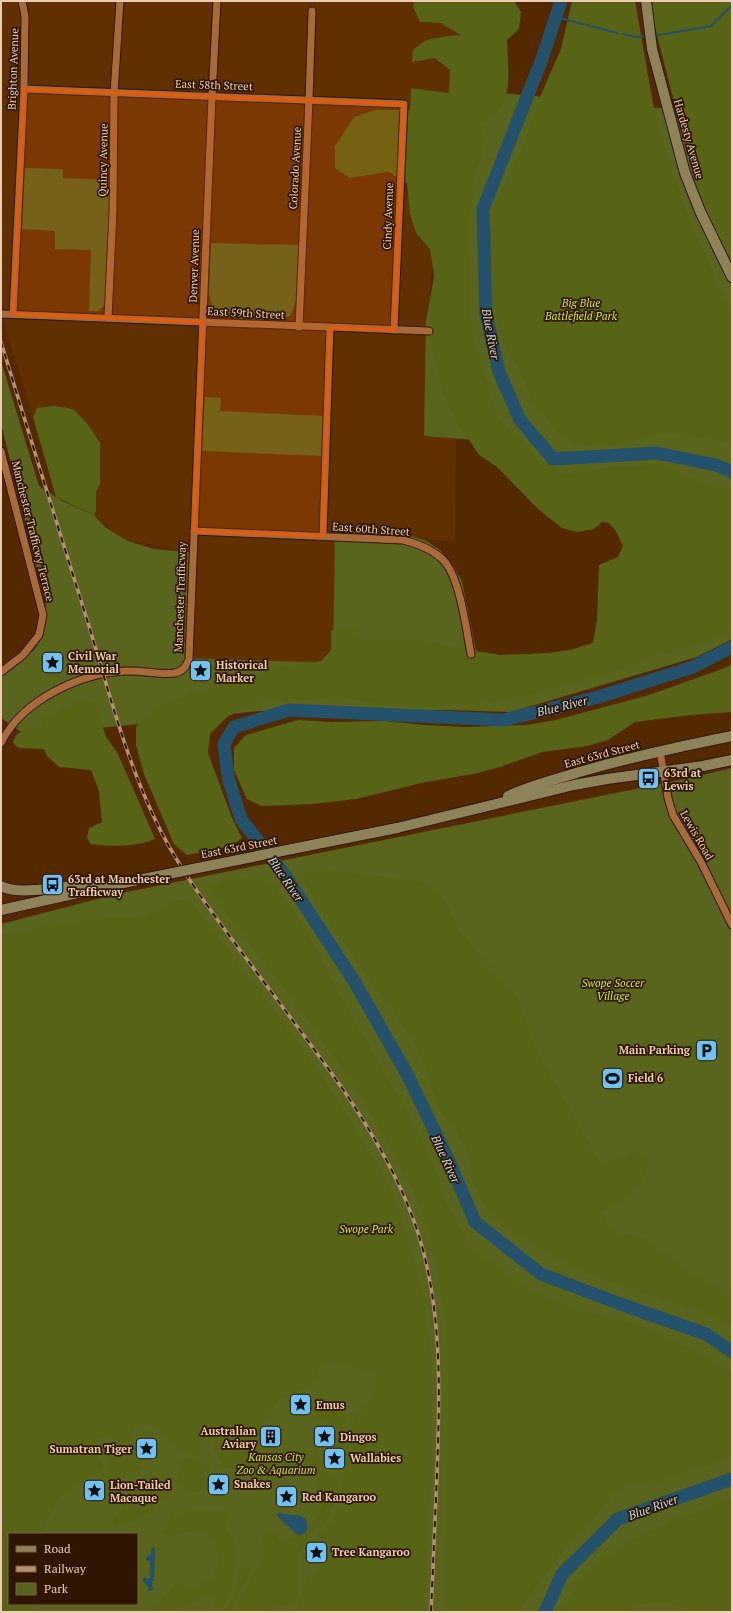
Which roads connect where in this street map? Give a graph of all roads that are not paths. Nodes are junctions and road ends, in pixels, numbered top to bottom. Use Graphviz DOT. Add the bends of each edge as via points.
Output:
graph roads {
  1 [pos="22,1"];
  2 [pos="120,1"];
  3 [pos="217,1"];
  4 [pos="646,1"];
  5 [pos="312,11"];
  6 [pos="24,89"];
  7 [pos="114,93"];
  8 [pos="212,96"];
  9 [pos="309,100"];
  10 [pos="404,104"];
  11 [pos="732,277"];
  12 [pos="1,314"];
  13 [pos="13,314"];
  14 [pos="108,318"];
  15 [pos="202,322"];
  16 [pos="299,327"];
  17 [pos="330,328"];
  18 [pos="394,330"];
  19 [pos="429,331"];
  20 [pos="1,451"];
  21 [pos="194,531"];
  22 [pos="323,536"];
  23 [pos="471,654"];
  24 [pos="1,672"];
  25 [pos="3,730"];
  26 [pos="732,736"];
  27 [pos="1,742"];
  28 [pos="660,751"];
  29 [pos="732,760"];
  30 [pos="663,771"];
  31 [pos="482,808"];
  32 [pos="123,883"];
  33 [pos="1,886"];
  34 [pos="1,910"];
  35 [pos="732,925"];
  1 -- 6 [label="street, Brighton Avenue" via="25,16"];
  2 -- 7 [label="street, Quincy Avenue"];
  3 -- 8 [label="street, Denver Avenue"];
  4 -- 11 [label="main road, Hardesty Avenue" via="652,50 685,173"];
  5 -- 9 [label="street, Colorado Avenue"];
  6 -- 7 [label="street, East 58th Street"];
  6 -- 13 [label="street, Brighton Avenue"];
  7 -- 8 [label="street, East 58th Street"];
  7 -- 14 [label="street, Quincy Avenue" via="113,211"];
  8 -- 9 [label="street, East 58th Street"];
  8 -- 15 [label="street, Denver Avenue"];
  9 -- 10 [label="street, East 58th Street"];
  9 -- 16 [label="street, Colorado Avenue"];
  10 -- 18 [label="street, Cindy Avenue"];
  12 -- 13 [label="street, East 59th Street"];
  13 -- 14 [label="street, East 59th Street"];
  14 -- 15 [label="street, East 59th Street"];
  15 -- 16 [label="street, East 59th Street"];
  15 -- 21 [label="street, Denver Avenue"];
  16 -- 17 [label="street, East 59th Street"];
  17 -- 18 [label="street, East 59th Street"];
  17 -- 22 [label="street"];
  18 -- 19 [label="street, East 59th Street"];
  20 -- 24 [label="street, Manchester Trafficwy Terrace" via="43,615 39,635 23,655"];
  21 -- 22 [label="street, East 60th Street"];
  21 -- 25 [label="street, Manchester Trafficway" via="189,659 186,667 174,673 103,673 76,681 33,705"];
  22 -- 23 [label="street, East 60th Street" via="403,540 420,545 435,554 445,563 456,582"];
  25 -- 27 [label="street, Manchester Trafficway"];
  26 -- 28 [label="main road, East 63rd Street"];
  28 -- 30 [label="street, Lewis Road"];
  28 -- 31 [label="main road, East 63rd Street" via="529,787"];
  29 -- 30 [label="main road, East 63rd Street"];
  30 -- 31 [label="main road, East 63rd Street" via="607,778"];
  30 -- 35 [label="street, Lewis Road" via="673,815 701,862"];
  31 -- 32 [label="main road, East 63rd Street, bridge" via="397,828"];
  32 -- 33 [label="main road" via="84,884 26,891 11,891"];
  32 -- 34 [label="main road, East 63rd Street"];
}
